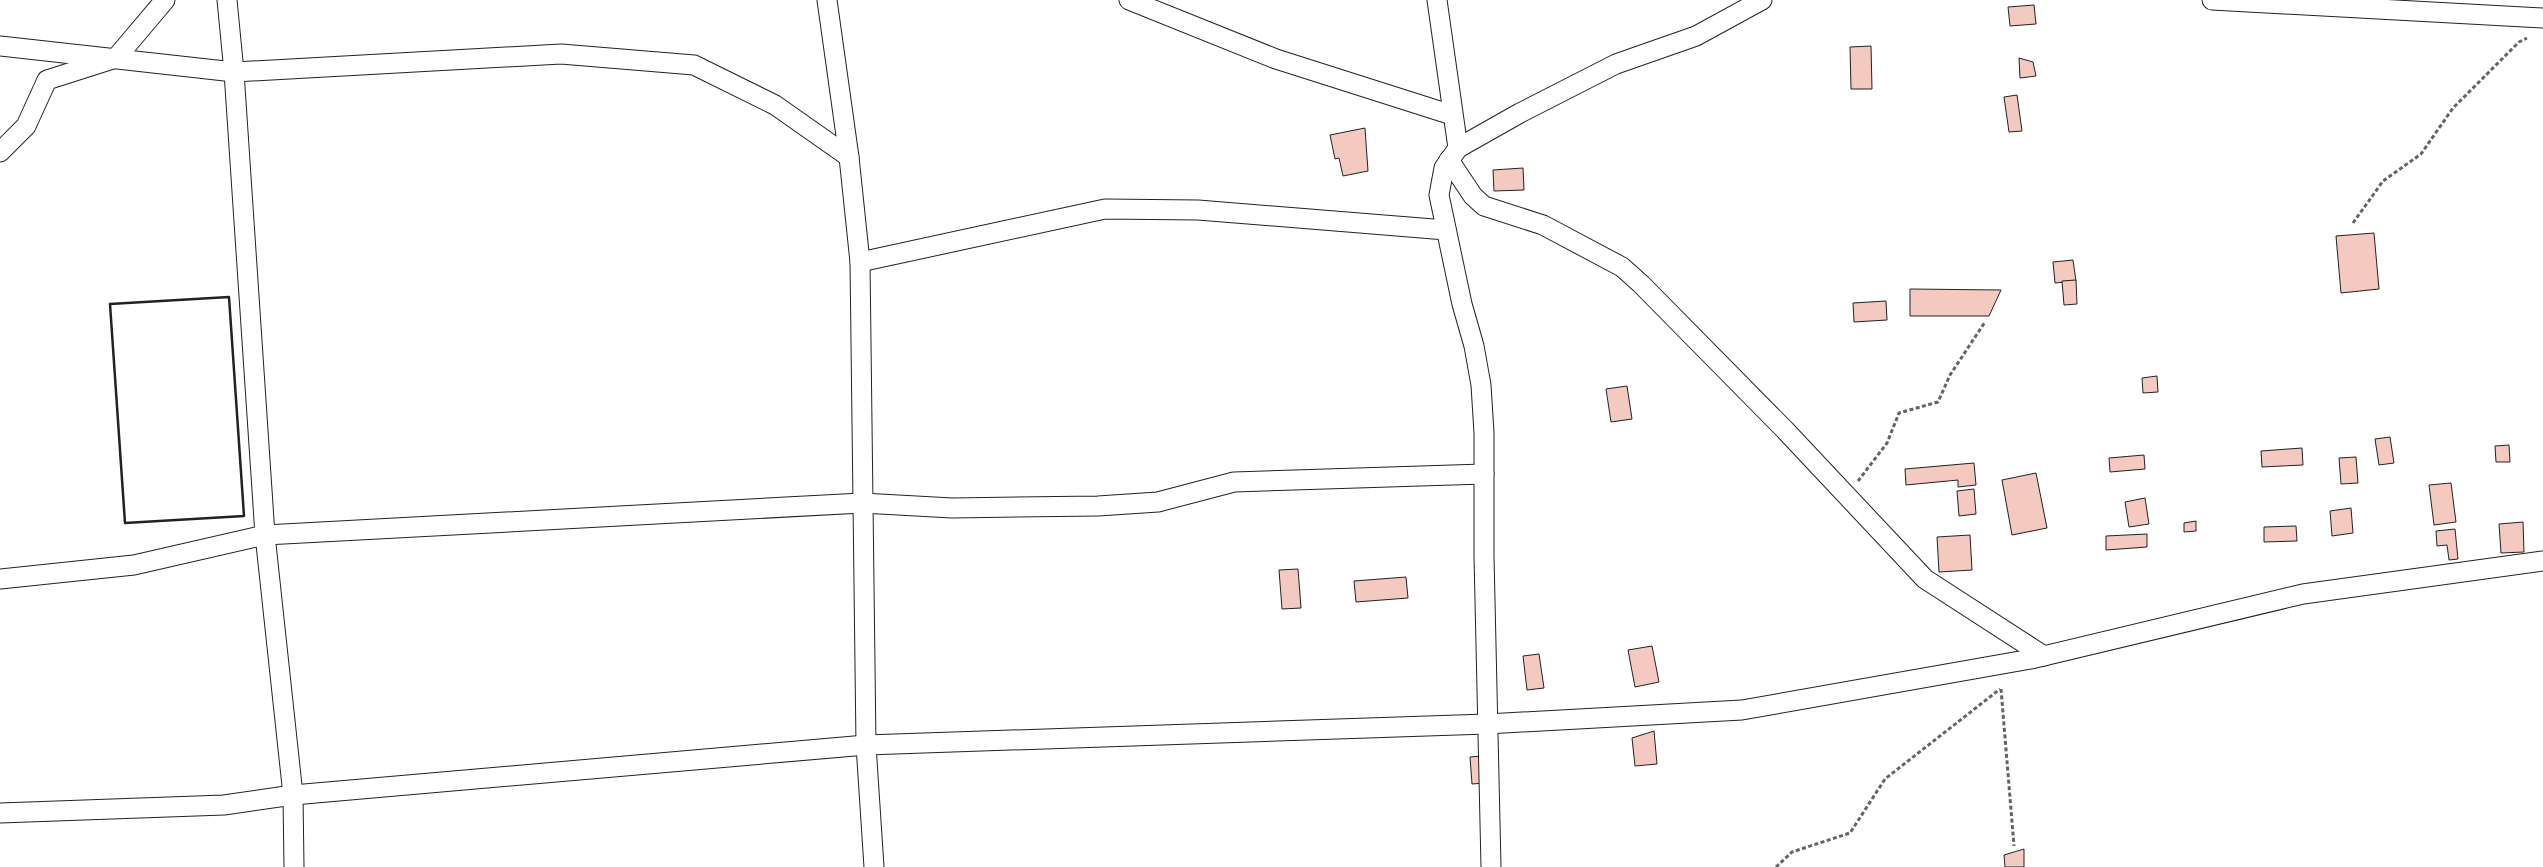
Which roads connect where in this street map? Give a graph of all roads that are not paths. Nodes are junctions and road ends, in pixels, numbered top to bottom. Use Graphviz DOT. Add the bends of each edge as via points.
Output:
graph roads {
  1 [pos="165,0"];
  2 [pos="226,0"];
  3 [pos="827,0"];
  4 [pos="1129,0"];
  5 [pos="1436,0"];
  6 [pos="1762,0"];
  7 [pos="2212,0"];
  8 [pos="2539,26"];
  9 [pos="0,46"];
  10 [pos="116,58"];
  11 [pos="234,72"];
  12 [pos="1452,116"];
  13 [pos="0,152"];
  14 [pos="1454,154"];
  15 [pos="849,158"];
  16 [pos="1446,230"];
  17 [pos="860,262"];
  18 [pos="1484,474"];
  19 [pos="862,503"];
  20 [pos="265,535"];
  21 [pos="2543,562"];
  22 [pos="0,579"];
  23 [pos="2044,656"];
  24 [pos="1487,724"];
  25 [pos="866,745"];
  26 [pos="293,795"];
  27 [pos="0,813"];
  28 [pos="294,867"];
  29 [pos="874,867"];
  30 [pos="1491,867"];
  1 -- 10 [label="street"];
  2 -- 11 [label="street"];
  3 -- 15 [label="street"];
  4 -- 12 [label="street" via="1276,59"];
  5 -- 12 [label="street"];
  6 -- 14 [label="street" via="1696,36 1616,64"];
  7 -- 8 [label="street"];
  9 -- 10 [label="street"];
  10 -- 11 [label="street"];
  10 -- 13 [label="street" via="47,80 26,126"];
  11 -- 15 [label="street" via="561,54 694,66 775,105"];
  11 -- 20 [label="street"];
  12 -- 14 [label="street"];
  14 -- 16 [label="street" via="1444,168 1439,195"];
  14 -- 23 [label="street" via="1472,196 1484,206 1543,225 1622,267 1847,495 1925,579"];
  15 -- 17 [label="street"];
  16 -- 17 [label="street" via="1198,210 1105,209"];
  16 -- 18 [label="street" via="1481,385"];
  17 -- 19 [label="street"];
  18 -- 19 [label="street" via="1234,482 1158,502 1098,506 952,508"];
  18 -- 24 [label="street"];
  19 -- 20 [label="street"];
  19 -- 25 [label="street"];
  20 -- 22 [label="street" via="134,565"];
  20 -- 26 [label="street"];
  21 -- 23 [label="street" via="2303,594"];
  23 -- 24 [label="street" via="1742,710"];
  24 -- 25 [label="street"];
  24 -- 30 [label="street"];
  25 -- 26 [label="street"];
  25 -- 29 [label="street"];
  26 -- 27 [label="street" via="224,805"];
  26 -- 28 [label="street"];
}
